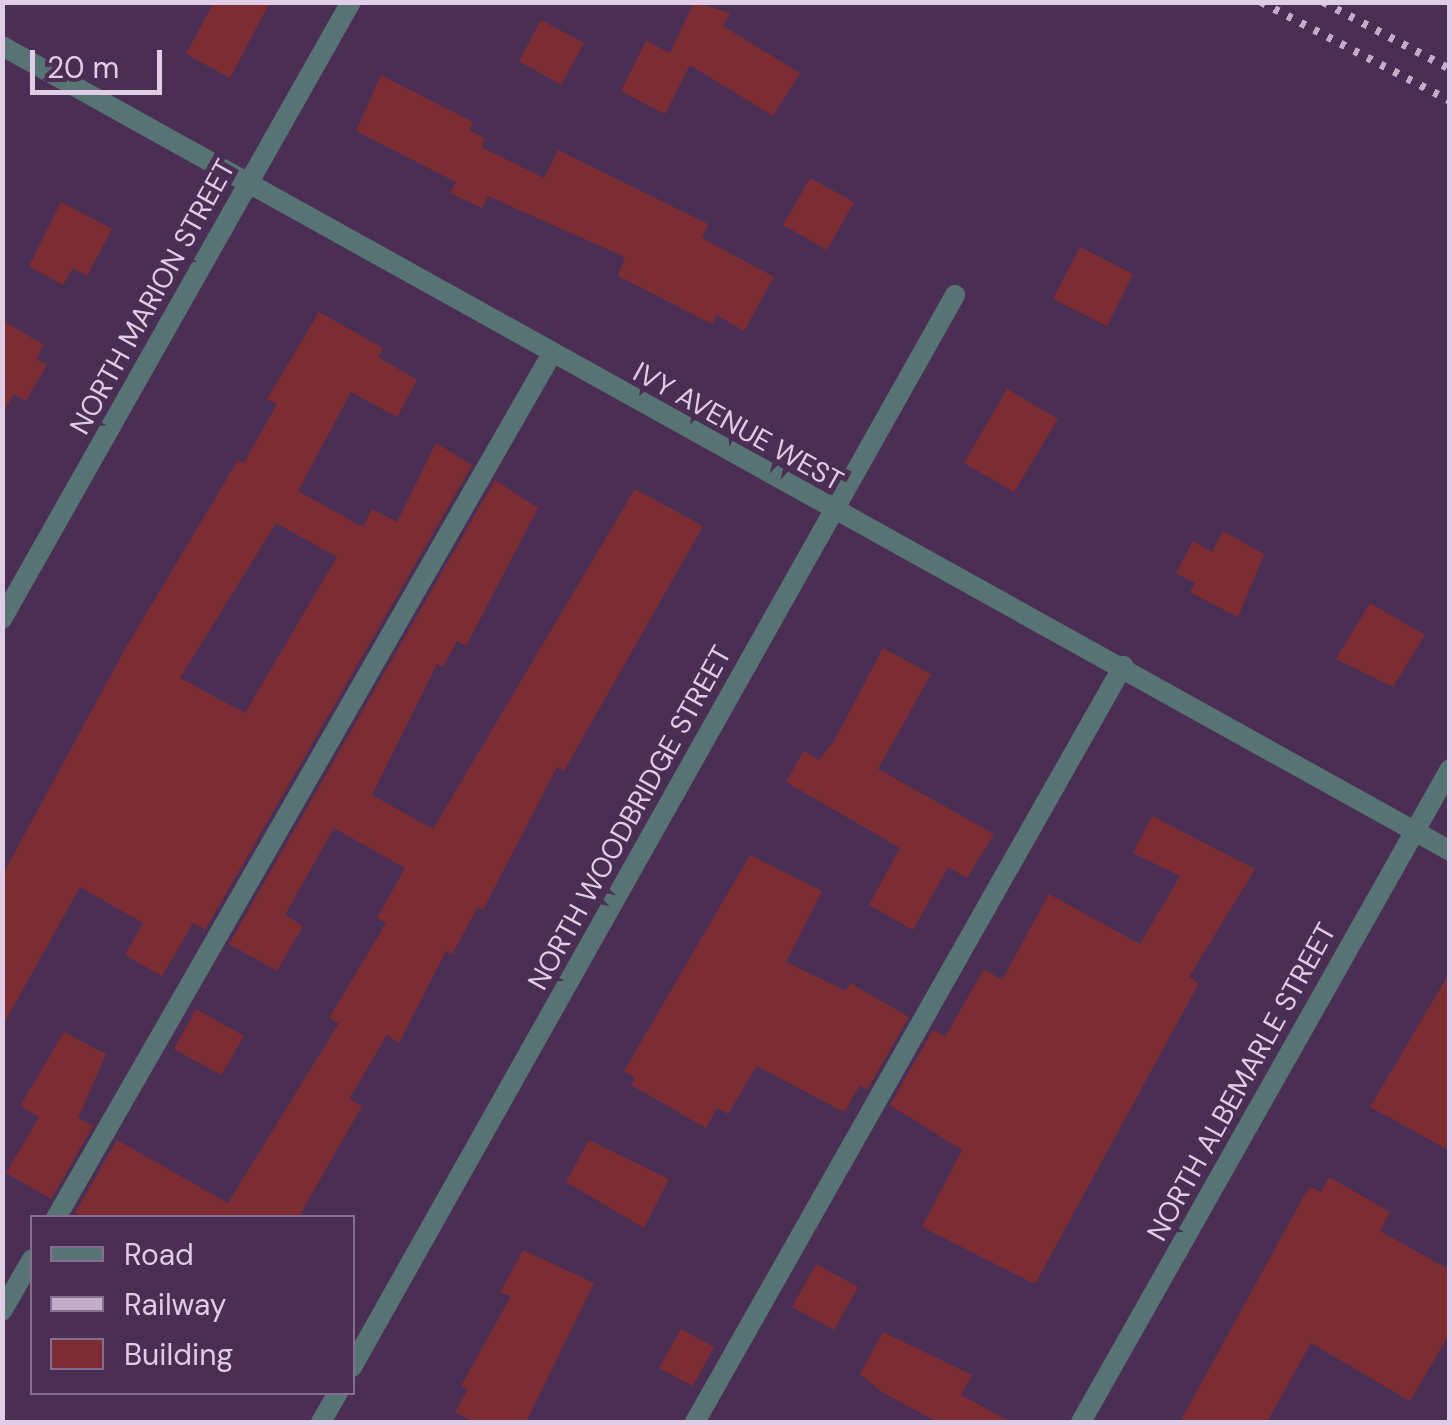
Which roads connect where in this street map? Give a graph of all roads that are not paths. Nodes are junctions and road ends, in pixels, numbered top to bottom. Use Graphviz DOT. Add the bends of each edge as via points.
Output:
graph roads {
  1 [pos="351,2"];
  2 [pos="2,46"];
  3 [pos="247,187"];
  4 [pos="954,295"];
  5 [pos="551,355"];
  6 [pos="834,511"];
  7 [pos="2,619"];
  8 [pos="1123,666"];
  9 [pos="1450,769"];
  10 [pos="1414,832"];
  11 [pos="1450,851"];
  12 [pos="58,1215"];
  13 [pos="30,1262"];
  14 [pos="2,1311"];
  15 [pos="355,1362"];
  16 [pos="336,1395"];
  17 [pos="321,1422"];
  18 [pos="695,1422"];
  19 [pos="1081,1422"];
  1 -- 3 [label="street, NORTH MARION STREET"];
  2 -- 3 [label="street, IVY AVENUE WEST"];
  3 -- 5 [label="street, IVY AVENUE WEST"];
  3 -- 7 [label="street, NORTH MARION STREET"];
  4 -- 6 [label="street, NORTH WOODBRIDGE STREET"];
  5 -- 6 [label="street, IVY AVENUE WEST"];
  5 -- 12 [label="street"];
  6 -- 8 [label="street, IVY AVENUE WEST"];
  6 -- 15 [label="street, NORTH WOODBRIDGE STREET"];
  8 -- 10 [label="street, IVY AVENUE WEST"];
  8 -- 18 [label="street"];
  9 -- 10 [label="street, NORTH ALBEMARLE STREET"];
  10 -- 11 [label="street, IVY AVENUE WEST"];
  10 -- 19 [label="street, NORTH ALBEMARLE STREET"];
  13 -- 14 [label="street"];
  16 -- 17 [label="street"];
}
